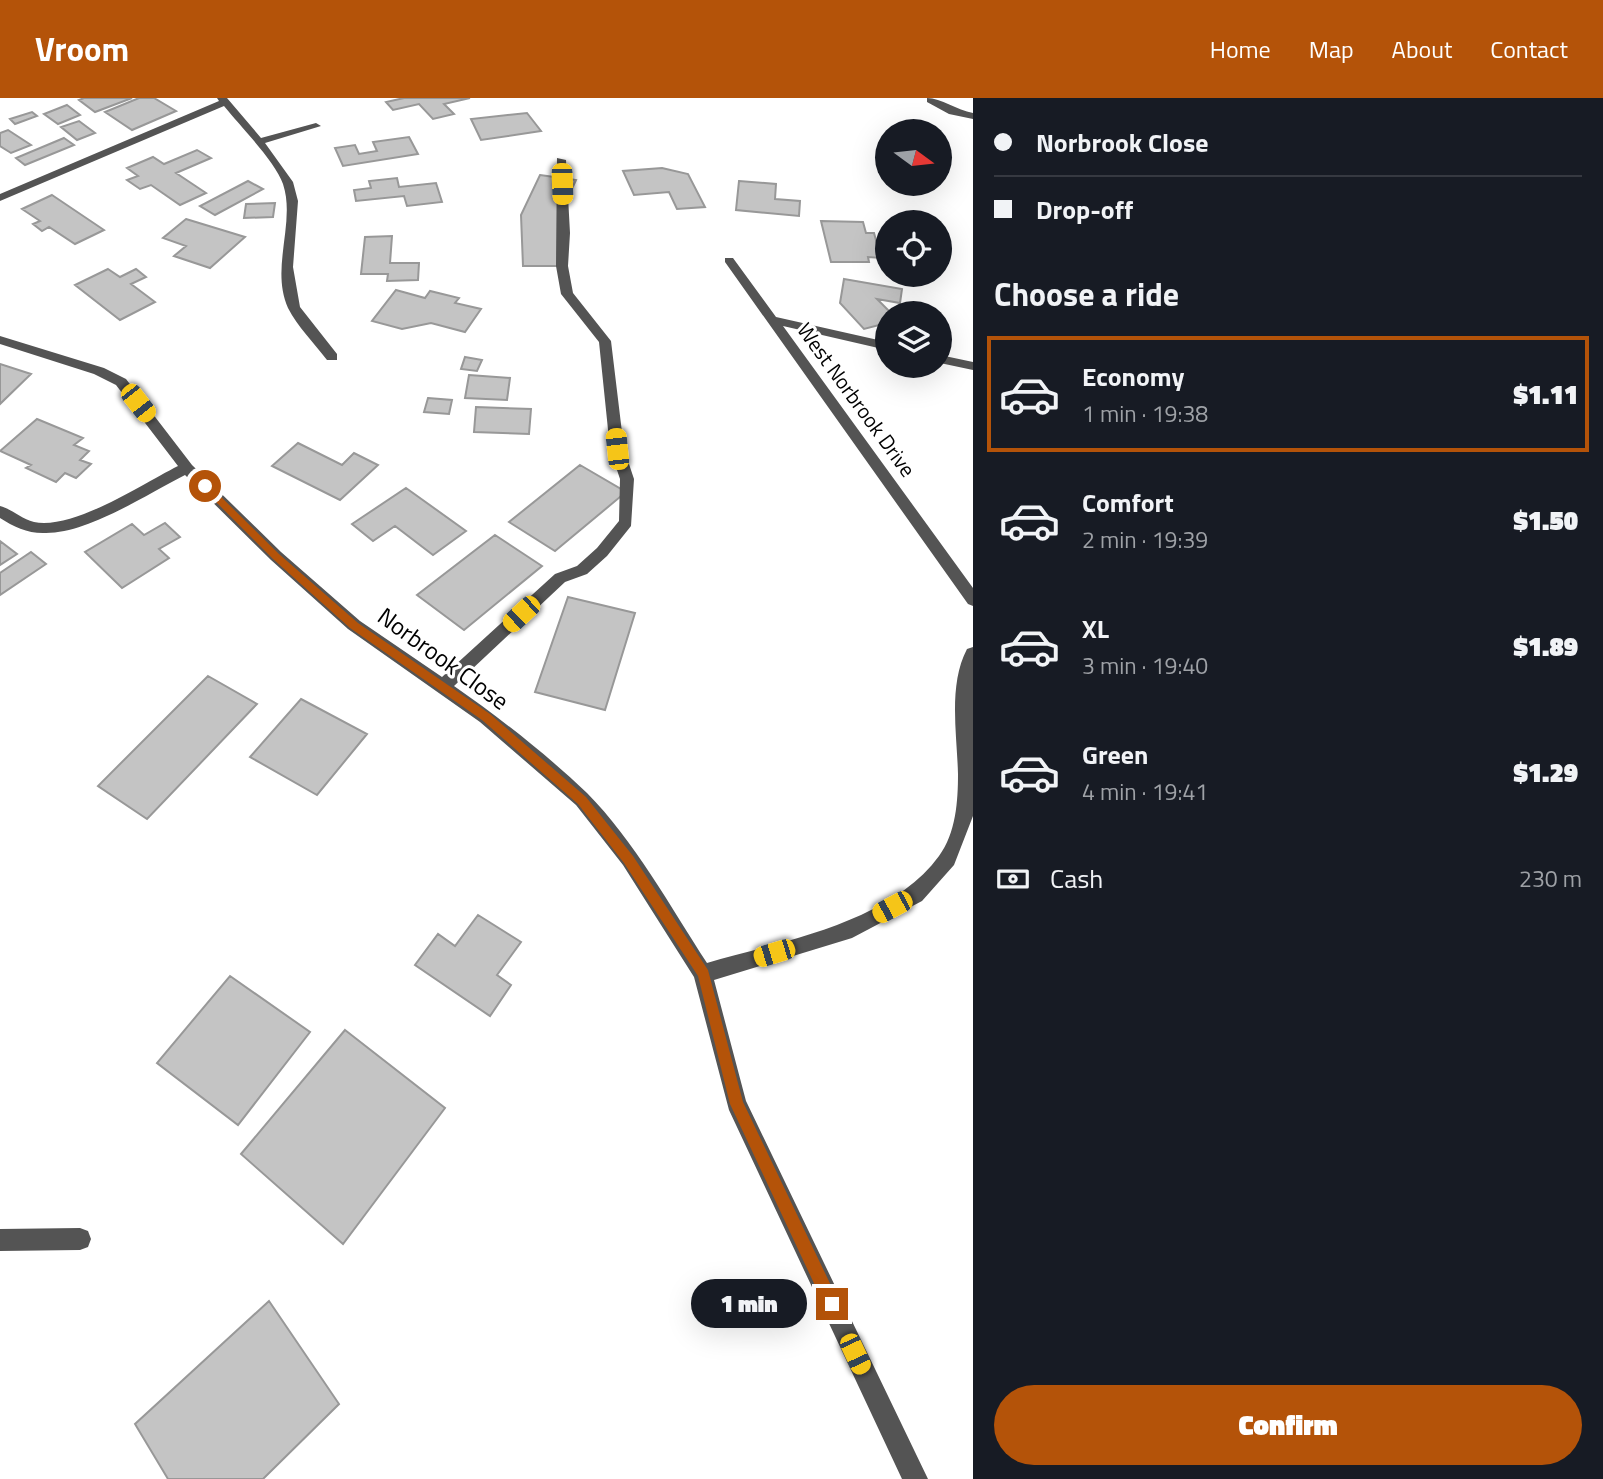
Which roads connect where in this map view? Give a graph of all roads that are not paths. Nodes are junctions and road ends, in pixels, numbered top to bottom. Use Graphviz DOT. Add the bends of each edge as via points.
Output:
graph roads {
  1 [pos="932,98"];
  2 [pos="223,100"];
  3 [pos="973,116"];
  4 [pos="316,126"];
  5 [pos="258,142"];
  6 [pos="561,160"];
  7 [pos="0,198"];
  8 [pos="729,260"];
  9 [pos="773,320"];
  10 [pos="0,340"];
  11 [pos="875,343"];
  12 [pos="332,357"];
  13 [pos="952,362"];
  14 [pos="973,366"];
  15 [pos="187,468"];
  16 [pos="0,511"];
  17 [pos="973,600"];
  18 [pos="973,653"];
  19 [pos="442,687"];
  20 [pos="703,974"];
  21 [pos="80,1239"];
  22 [pos="0,1240"];
  23 [pos="915,1479"];
  1 -- 3 [label="street" via="953,112"];
  2 -- 5 [label="street"];
  2 -- 7 [label="street"];
  4 -- 5 [label="street"];
  5 -- 12 [label="street" via="288,182 292,201 286,267 294,307"];
  6 -- 19 [label="street" via="562,266 567,294 605,341 617,449 627,479 626,522 582,570 560,578"];
  8 -- 9 [label="street"];
  9 -- 11 [label="street, West Norbrook Drive"];
  9 -- 17 [label="street, West Norbrook Drive"];
  10 -- 15 [label="street, Norbrook Close" via="121,382"];
  13 -- 14 [label="street"];
  15 -- 16 [label="street" via="67,525 19,524"];
  15 -- 19 [label="street, Norbrook Close" via="354,625"];
  18 -- 20 [label="street" via="965,674 967,808 948,859 915,895 845,932"];
  19 -- 20 [label="street, Norbrook Close" via="486,717 582,800 629,859"];
  20 -- 23 [label="street, Norbrook Close" via="736,1104"];
  21 -- 22 [label="street"];
}
